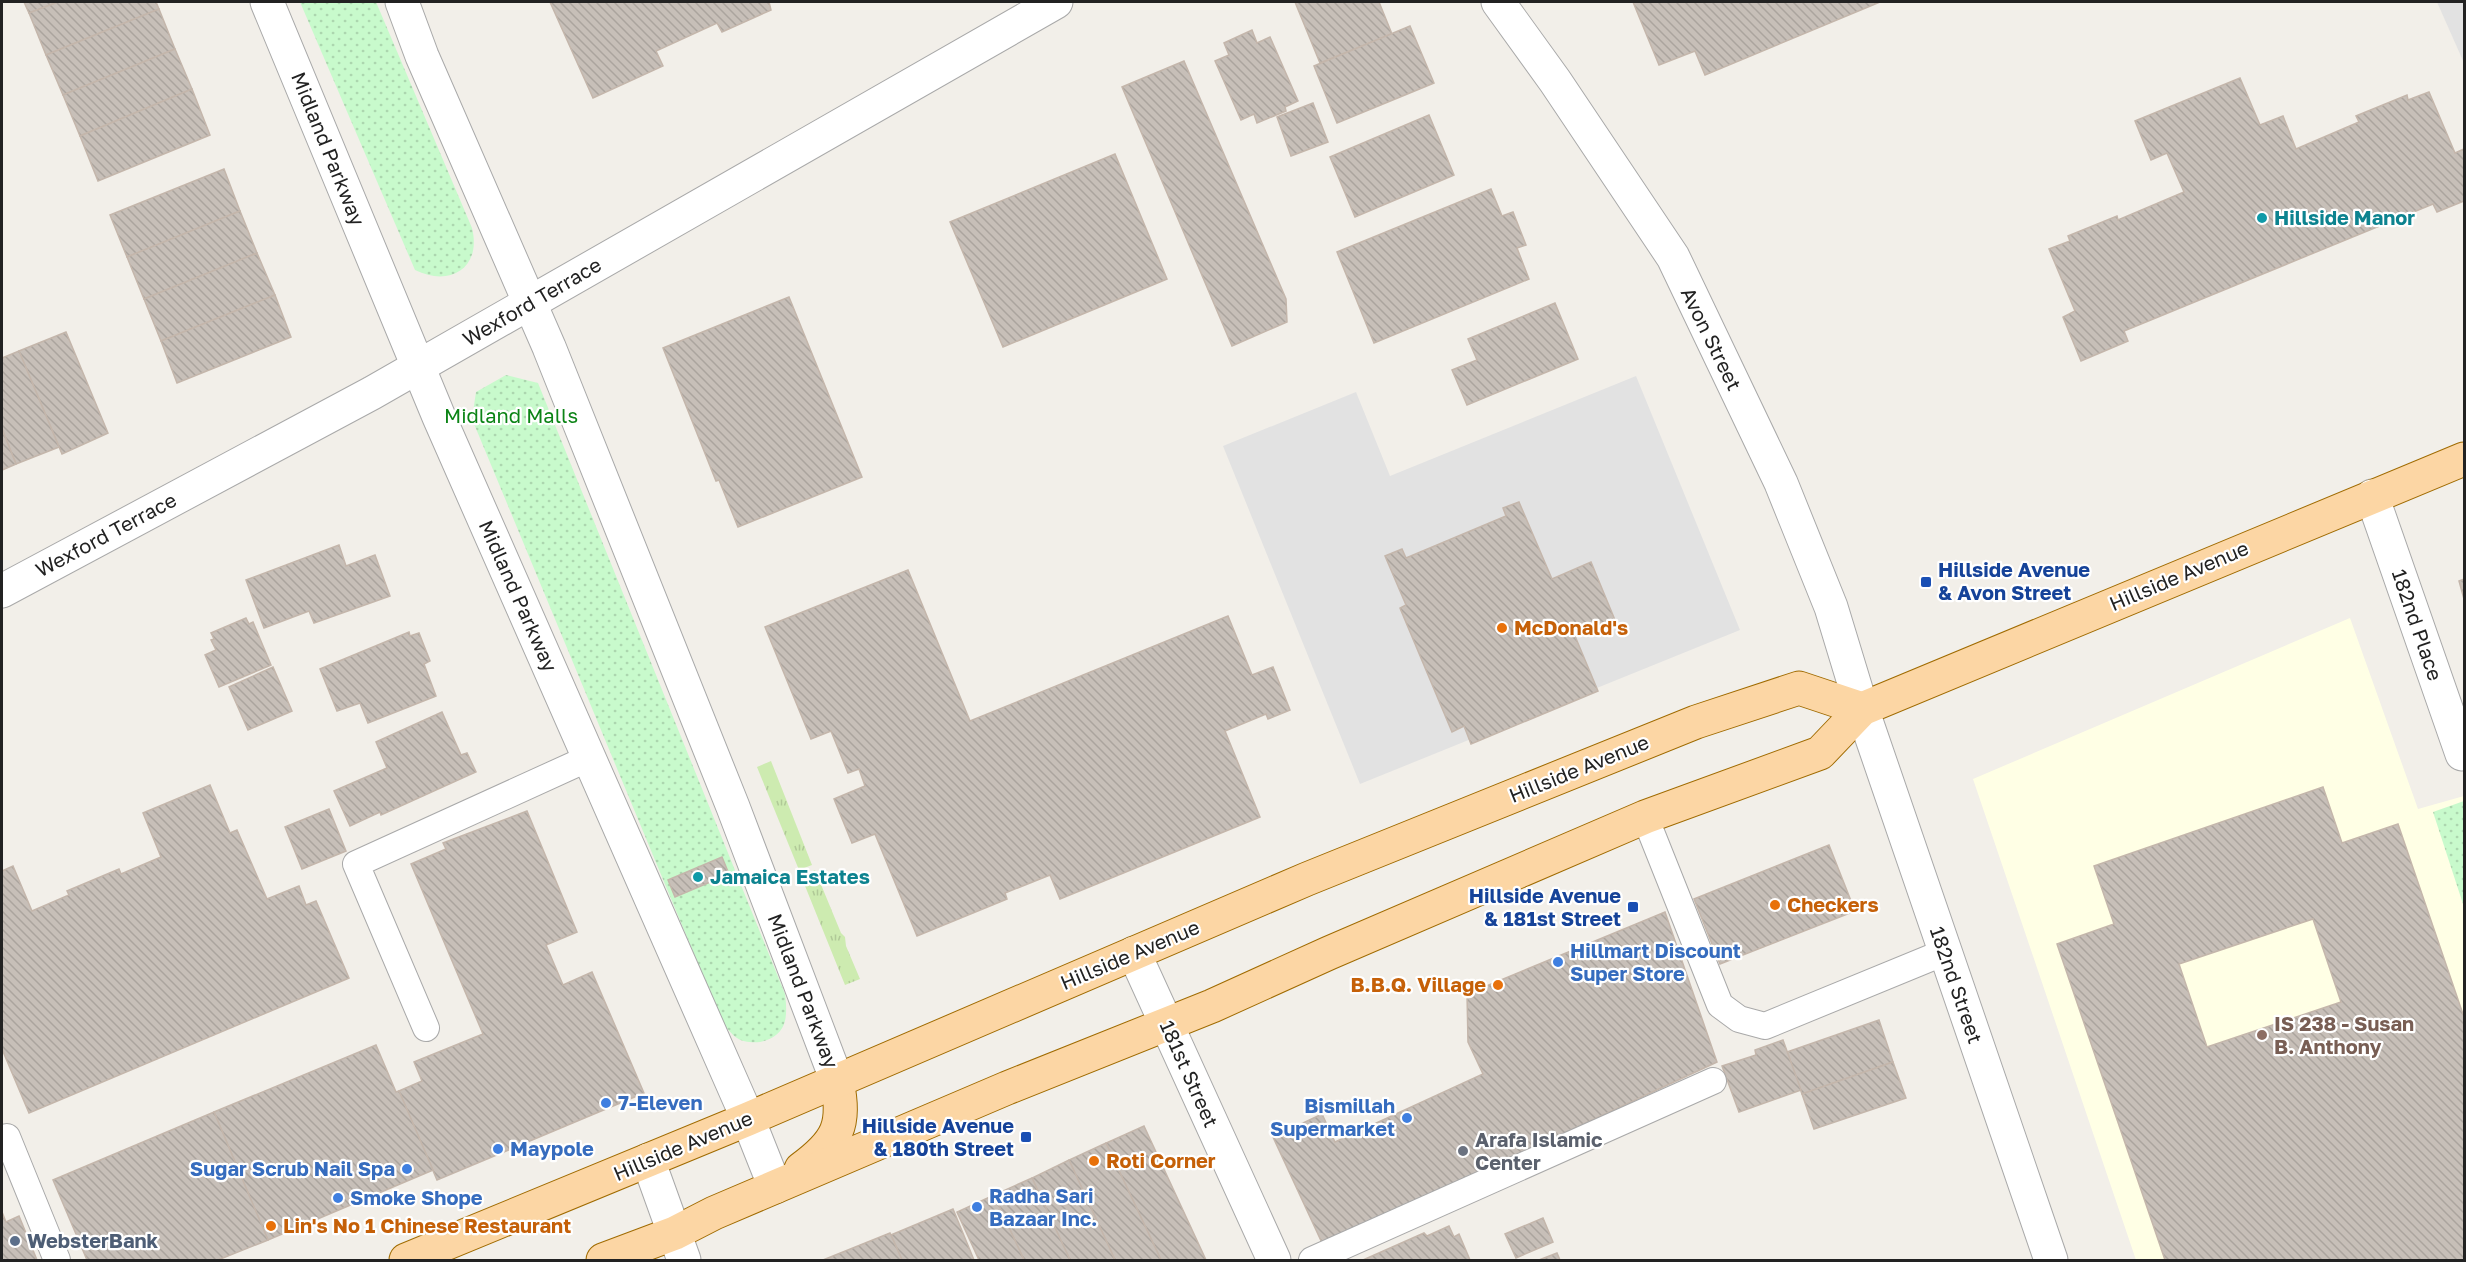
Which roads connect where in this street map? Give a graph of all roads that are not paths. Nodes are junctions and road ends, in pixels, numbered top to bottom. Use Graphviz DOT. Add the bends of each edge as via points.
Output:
graph roads {
  1 [pos="267,2"];
  2 [pos="402,2"];
  3 [pos="1056,2"];
  4 [pos="1498,2"];
  5 [pos="531,302"];
  6 [pos="419,367"];
  7 [pos="2464,459"];
  8 [pos="2372,496"];
  9 [pos="2,591"];
  10 [pos="1862,709"];
  11 [pos="2462,754"];
  12 [pos="589,758"];
  13 [pos="1646,817"];
  14 [pos="1945,952"];
  15 [pos="1134,953"];
  16 [pos="1166,1024"];
  17 [pos="426,1028"];
  18 [pos="837,1081"];
  19 [pos="1713,1081"];
  20 [pos="748,1119"];
  21 [pos="2,1140"];
  22 [pos="648,1160"];
  23 [pos="775,1187"];
  24 [pos="680,1247"];
  25 [pos="57,1260"];
  26 [pos="406,1260"];
  27 [pos="603,1260"];
  28 [pos="1274,1260"];
  29 [pos="1312,1260"];
  30 [pos="2051,1260"];
  1 -- 6 [label="street, Midland Parkway"];
  2 -- 5 [label="street, Midland Parkway"];
  3 -- 5 [label="street, Wexford Terrace"];
  4 -- 10 [label="street, Avon Street" via="1672,257 1780,483 1831,607"];
  5 -- 6 [label="street, Wexford Terrace"];
  5 -- 18 [label="street, Midland Parkway" via="729,795"];
  6 -- 9 [label="street, Wexford Terrace"];
  6 -- 12 [label="street, Midland Parkway"];
  7 -- 8 [label="main road, Hillside Avenue"];
  8 -- 10 [label="main road, Hillside Avenue"];
  8 -- 11 [label="street, 182nd Place"];
  10 -- 13 [label="main road, Hillside Avenue" via="1820,753"];
  10 -- 14 [label="street, 182nd Street"];
  10 -- 15 [label="main road, Hillside Avenue" via="1799,688 1696,722"];
  12 -- 17 [label="lane" via="356,864"];
  12 -- 20 [label="street, Midland Parkway"];
  13 -- 14 [label="lane" via="1720,1005 1738,1019 1766,1026"];
  13 -- 16 [label="main road, Hillside Avenue"];
  14 -- 30 [label="street, 182nd Street"];
  15 -- 16 [label="street, 181st Street"];
  15 -- 18 [label="main road, Hillside Avenue"];
  16 -- 23 [label="main road, Hillside Avenue"];
  16 -- 28 [label="street, 181st Street"];
  18 -- 20 [label="main road, Hillside Avenue"];
  18 -- 23 [label="main road" via="843,1107 840,1128 814,1160"];
  19 -- 29 [label="lane"];
  20 -- 22 [label="main road, Hillside Avenue"];
  20 -- 23 [label="street, Midland Parkway"];
  21 -- 25 [label="lane" via="8,1137"];
  22 -- 24 [label="street"];
  22 -- 26 [label="main road, Hillside Avenue"];
  23 -- 24 [label="main road, Hillside Avenue"];
  24 -- 27 [label="main road, Hillside Avenue"];
}
